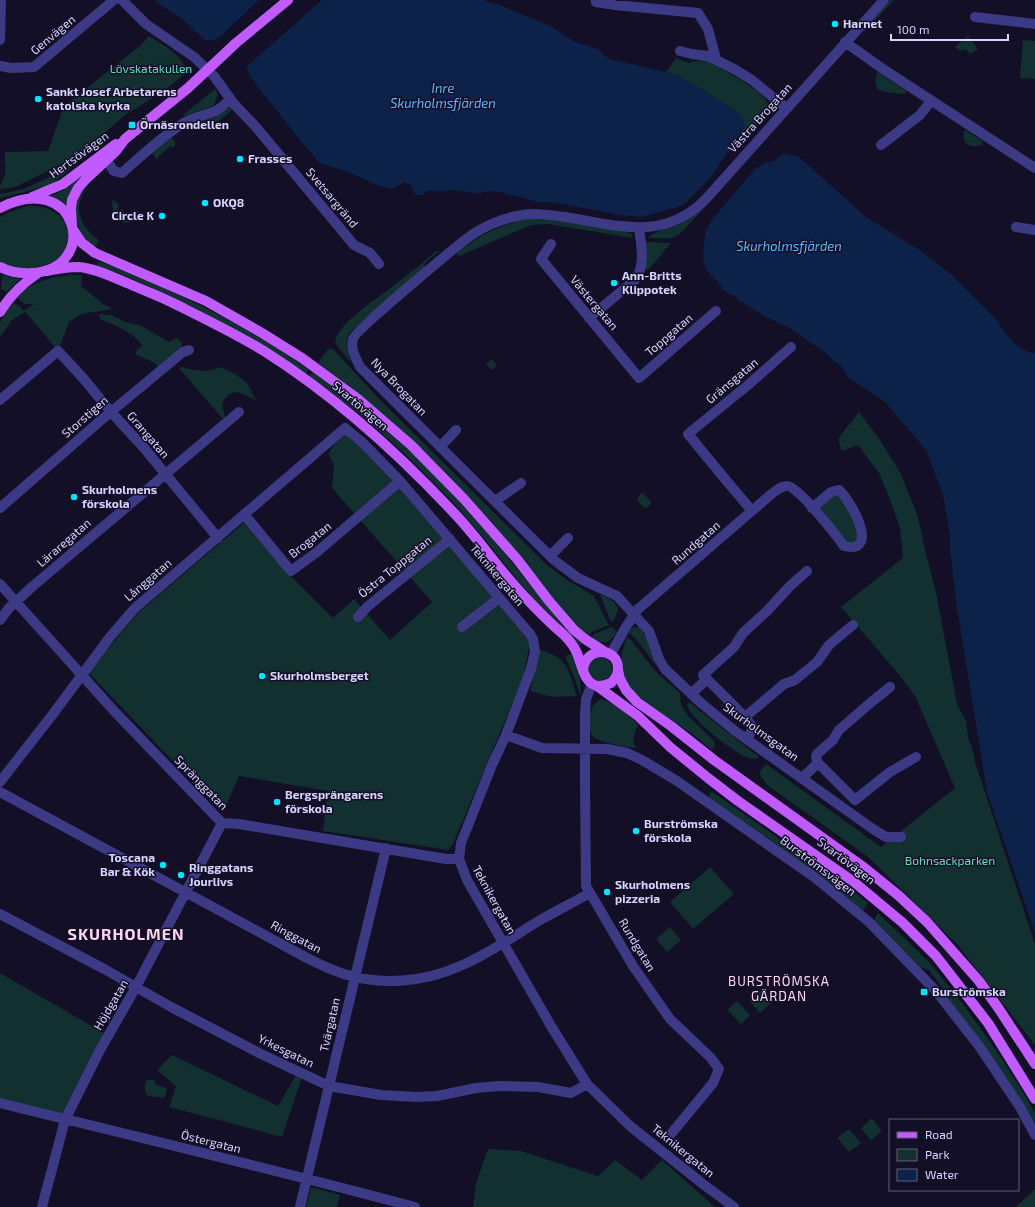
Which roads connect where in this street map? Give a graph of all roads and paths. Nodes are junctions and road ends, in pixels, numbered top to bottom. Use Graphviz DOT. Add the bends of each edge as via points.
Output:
graph roads {
  1 [pos="1,0"];
  2 [pos="114,0"];
  3 [pos="122,0"];
  4 [pos="288,0"];
  5 [pos="596,0"];
  6 [pos="884,0"];
  7 [pos="975,17"];
  8 [pos="1035,24"];
  9 [pos="0,40"];
  10 [pos="845,42"];
  11 [pos="680,51"];
  12 [pos="716,59"];
  13 [pos="0,66"];
  14 [pos="207,70"];
  15 [pos="230,98"];
  16 [pos="931,100"];
  17 [pos="786,108"];
  18 [pos="125,139"];
  19 [pos="880,145"];
  20 [pos="106,160"];
  21 [pos="1035,168"];
  22 [pos="20,201"];
  23 [pos="0,204"];
  24 [pos="0,208"];
  25 [pos="1016,227"];
  26 [pos="73,228"];
  27 [pos="639,228"];
  28 [pos="1035,230"];
  29 [pos="551,244"];
  30 [pos="380,264"];
  31 [pos="0,267"];
  32 [pos="43,272"];
  33 [pos="716,311"];
  34 [pos="0,312"];
  35 [pos="589,318"];
  36 [pos="791,348"];
  37 [pos="189,350"];
  38 [pos="639,378"];
  39 [pos="0,400"];
  40 [pos="111,412"];
  41 [pos="239,412"];
  42 [pos="345,428"];
  43 [pos="456,430"];
  44 [pos="440,447"];
  45 [pos="165,474"];
  46 [pos="400,480"];
  47 [pos="521,483"];
  48 [pos="495,501"];
  49 [pos="0,508"];
  50 [pos="812,508"];
  51 [pos="752,511"];
  52 [pos="244,514"];
  53 [pos="218,538"];
  54 [pos="568,538"];
  55 [pos="450,539"];
  56 [pos="550,556"];
  57 [pos="807,571"];
  58 [pos="0,584"];
  59 [pos="499,598"];
  60 [pos="16,602"];
  61 [pos="633,615"];
  62 [pos="358,617"];
  63 [pos="0,620"];
  64 [pos="853,625"];
  65 [pos="462,627"];
  66 [pos="608,653"];
  67 [pos="618,670"];
  68 [pos="584,671"];
  69 [pos="81,676"];
  70 [pos="707,679"];
  71 [pos="595,685"];
  72 [pos="890,687"];
  73 [pos="691,694"];
  74 [pos="745,718"];
  75 [pos="506,735"];
  76 [pos="747,739"];
  77 [pos="585,748"];
  78 [pos="916,756"];
  79 [pos="818,763"];
  80 [pos="802,778"];
  81 [pos="0,782"];
  82 [pos="0,792"];
  83 [pos="848,793"];
  84 [pos="838,804"];
  85 [pos="222,823"];
  86 [pos="901,837"];
  87 [pos="386,848"];
  88 [pos="459,859"];
  89 [pos="186,892"];
  90 [pos="590,893"];
  91 [pos="0,914"];
  92 [pos="503,943"];
  93 [pos="354,977"];
  94 [pos="136,987"];
  95 [pos="1035,1064"];
  96 [pos="587,1084"];
  97 [pos="329,1086"];
  98 [pos="1035,1099"];
  99 [pos="0,1103"];
  100 [pos="65,1120"];
  101 [pos="671,1134"];
  102 [pos="1035,1135"];
  103 [pos="306,1178"];
  104 [pos="42,1207"];
  105 [pos="300,1207"];
  106 [pos="415,1207"];
  107 [pos="734,1207"];
  1 -- 9 [label="street"];
  2 -- 13 [label="street, Genvägen" via="34,67"];
  3 -- 14 [label="street, Svetsargränd" via="146,24 194,57"];
  4 -- 14 [label="main road, Hertsövägen"];
  5 -- 12 [label="street" via="615,5 698,13 708,29"];
  6 -- 10 [label="street, Västra Brogatan"];
  7 -- 8 [label="street"];
  10 -- 16 [label="street"];
  10 -- 17 [label="street, Västra Brogatan"];
  11 -- 12 [label="street"];
  12 -- 17 [label="street" via="747,77"];
  14 -- 15 [label="street, Svetsargränd"];
  14 -- 18 [label="main road, Hertsövägen"];
  15 -- 20 [label="street, Hertsövägen" via="216,112 184,122 172,130 122,173 114,171"];
  15 -- 30 [label="street, Svetsargränd" via="354,245 370,253"];
  16 -- 19 [label="street" via="920,115"];
  16 -- 21 [label="street"];
  17 -- 27 [label="street, Västra Brogatan" via="695,209 664,224"];
  18 -- 20 [label="main road, Hertsövägen"];
  18 -- 22 [label="main road, Hertsövägen" via="63,184"];
  20 -- 26 [label="main road, Hertsövägen" via="74,194 71,208"];
  22 -- 23 [label="main road"];
  22 -- 24 [label="main road"];
  22 -- 26 [label="main road" via="46,200 56,204 67,213"];
  25 -- 28 [label="street"];
  26 -- 32 [label="main road" via="73,243 68,254"];
  26 -- 66 [label="main road, Svartövägen" via="82,243 95,253 206,301 302,358 358,399 432,465 518,559 563,618 585,639"];
  27 -- 35 [label="street" via="641,265 638,275"];
  27 -- 44 [label="street, Nya Brogatan" via="538,214 520,215 496,222 468,238 369,320 353,338 352,350 360,367"];
  29 -- 35 [label="street, Västergatan" via="541,259"];
  31 -- 32 [label="main road" via="19,273"];
  32 -- 34 [label="main road" via="18,288"];
  32 -- 68 [label="main road, Svartövägen" via="66,268 88,269 158,296 248,342 318,388 386,444 455,514 522,595 572,643"];
  33 -- 38 [label="street, Toppgatan"];
  35 -- 38 [label="street, Västergatan"];
  36 -- 51 [label="street, Gränsgatan" via="688,434"];
  37 -- 40 [label="street, Storstigen" via="183,352"];
  39 -- 40 [label="street, Grangatan" via="58,351"];
  40 -- 45 [label="street, Grangatan"];
  40 -- 49 [label="street, Storstigen"];
  41 -- 45 [label="street, Läraregatan"];
  42 -- 46 [label="street, Teknikergatan"];
  42 -- 52 [label="street, Långgatan"];
  43 -- 44 [label="street"];
  44 -- 48 [label="street, Nya Brogatan"];
  45 -- 53 [label="street, Grangatan"];
  45 -- 60 [label="street, Läraregatan"];
  46 -- 52 [label="street, Brogatan" via="317,552 291,571"];
  46 -- 55 [label="street, Teknikergatan"];
  47 -- 48 [label="street"];
  48 -- 56 [label="street, Nya Brogatan"];
  50 -- 50 [label="street, Rundgatan" via="831,492 838,490 849,502 862,530 862,540 852,547 844,546"];
  50 -- 51 [label="street, Rundgatan" via="798,491 788,486 781,488"];
  51 -- 61 [label="street, Rundgatan"];
  52 -- 53 [label="street, Långgatan"];
  53 -- 69 [label="street, Långgatan" via="135,608"];
  54 -- 56 [label="street"];
  55 -- 59 [label="street, Teknikergatan"];
  55 -- 62 [label="street, Östra Toppgatan" via="366,607"];
  56 -- 61 [label="street, Nya Brogatan" via="578,578 616,596"];
  57 -- 70 [label="street" via="743,633 734,647 702,675"];
  58 -- 60 [label="street, Spränggatan"];
  59 -- 65 [label="street"];
  59 -- 75 [label="street, Teknikergatan" via="530,634 534,647 530,669"];
  60 -- 63 [label="street, Läraregatan"];
  60 -- 69 [label="street, Spränggatan"];
  61 -- 66 [label="street, Rundgatan"];
  61 -- 73 [label="street, Skurholmsgatan" via="649,631 665,670"];
  64 -- 74 [label="street" via="829,644 823,655 811,667 795,680 784,684"];
  66 -- 67 [label="main road" via="616,660"];
  66 -- 68 [label="main road" via="598,652 589,656"];
  67 -- 71 [label="main road" via="611,682"];
  67 -- 95 [label="main road, Svartövägen" via="626,690 637,702 862,866 927,922 980,981"];
  68 -- 71 [label="main road" via="587,679"];
  69 -- 81 [label="street, Långgatan"];
  69 -- 85 [label="street, Spränggatan"];
  70 -- 73 [label="street"];
  70 -- 74 [label="street"];
  71 -- 77 [label="street, Rundgatan" via="586,699"];
  71 -- 98 [label="main road, Svartövägen" via="638,716 703,774 854,882 903,923 936,956 988,1024"];
  72 -- 79 [label="street" via="839,730 833,740 816,754"];
  73 -- 76 [label="street, Skurholmsgatan"];
  74 -- 76 [label="street" via="753,728"];
  75 -- 77 [label="street, Burströmsvägen" via="542,748"];
  75 -- 88 [label="street, Teknikergatan" via="464,834"];
  76 -- 80 [label="street, Skurholmsgatan"];
  77 -- 90 [label="street, Rundgatan" via="585,873 586,886"];
  77 -- 102 [label="street, Burströmsvägen" via="607,749 627,754 677,781 799,866 858,913 911,965 955,1015 1020,1107"];
  78 -- 83 [label="street" via="890,772 857,800"];
  79 -- 80 [label="street"];
  79 -- 83 [label="street"];
  80 -- 84 [label="street, Skurholmsgatan"];
  82 -- 89 [label="street, Ringgatan"];
  83 -- 84 [label="street"];
  84 -- 86 [label="street, Skurholmsgatan" via="886,837"];
  85 -- 87 [label="street, Spränggatan"];
  85 -- 89 [label="street, Höjdgatan"];
  87 -- 88 [label="street, Spränggatan"];
  87 -- 93 [label="street, Tvärgatan"];
  88 -- 92 [label="street, Teknikergatan" via="467,880"];
  89 -- 93 [label="street, Ringgatan" via="307,958"];
  89 -- 94 [label="street, Höjdgatan"];
  90 -- 92 [label="street, Ringgatan"];
  90 -- 101 [label="street, Rundgatan" via="633,966 670,1019 719,1069 713,1083"];
  91 -- 94 [label="street, Yrkesgatan"];
  92 -- 93 [label="street, Ringgatan" via="470,962 437,974 392,981"];
  92 -- 96 [label="street, Teknikergatan"];
  93 -- 97 [label="street, Tvärgatan"];
  94 -- 97 [label="street, Yrkesgatan" via="261,1054"];
  94 -- 100 [label="street, Höjdgatan" via="100,1050"];
  96 -- 97 [label="street, Yrkesgatan" via="571,1093 531,1087 499,1086 417,1097 381,1095"];
  96 -- 107 [label="street, Teknikergatan" via="630,1126"];
  97 -- 103 [label="street, Tvärgatan"];
  99 -- 100 [label="street, Östergatan"];
  100 -- 103 [label="street, Östergatan"];
  100 -- 104 [label="street, Höjdgatan"];
  103 -- 105 [label="street, Tvärgatan"];
  103 -- 106 [label="street, Östergatan"];
}
